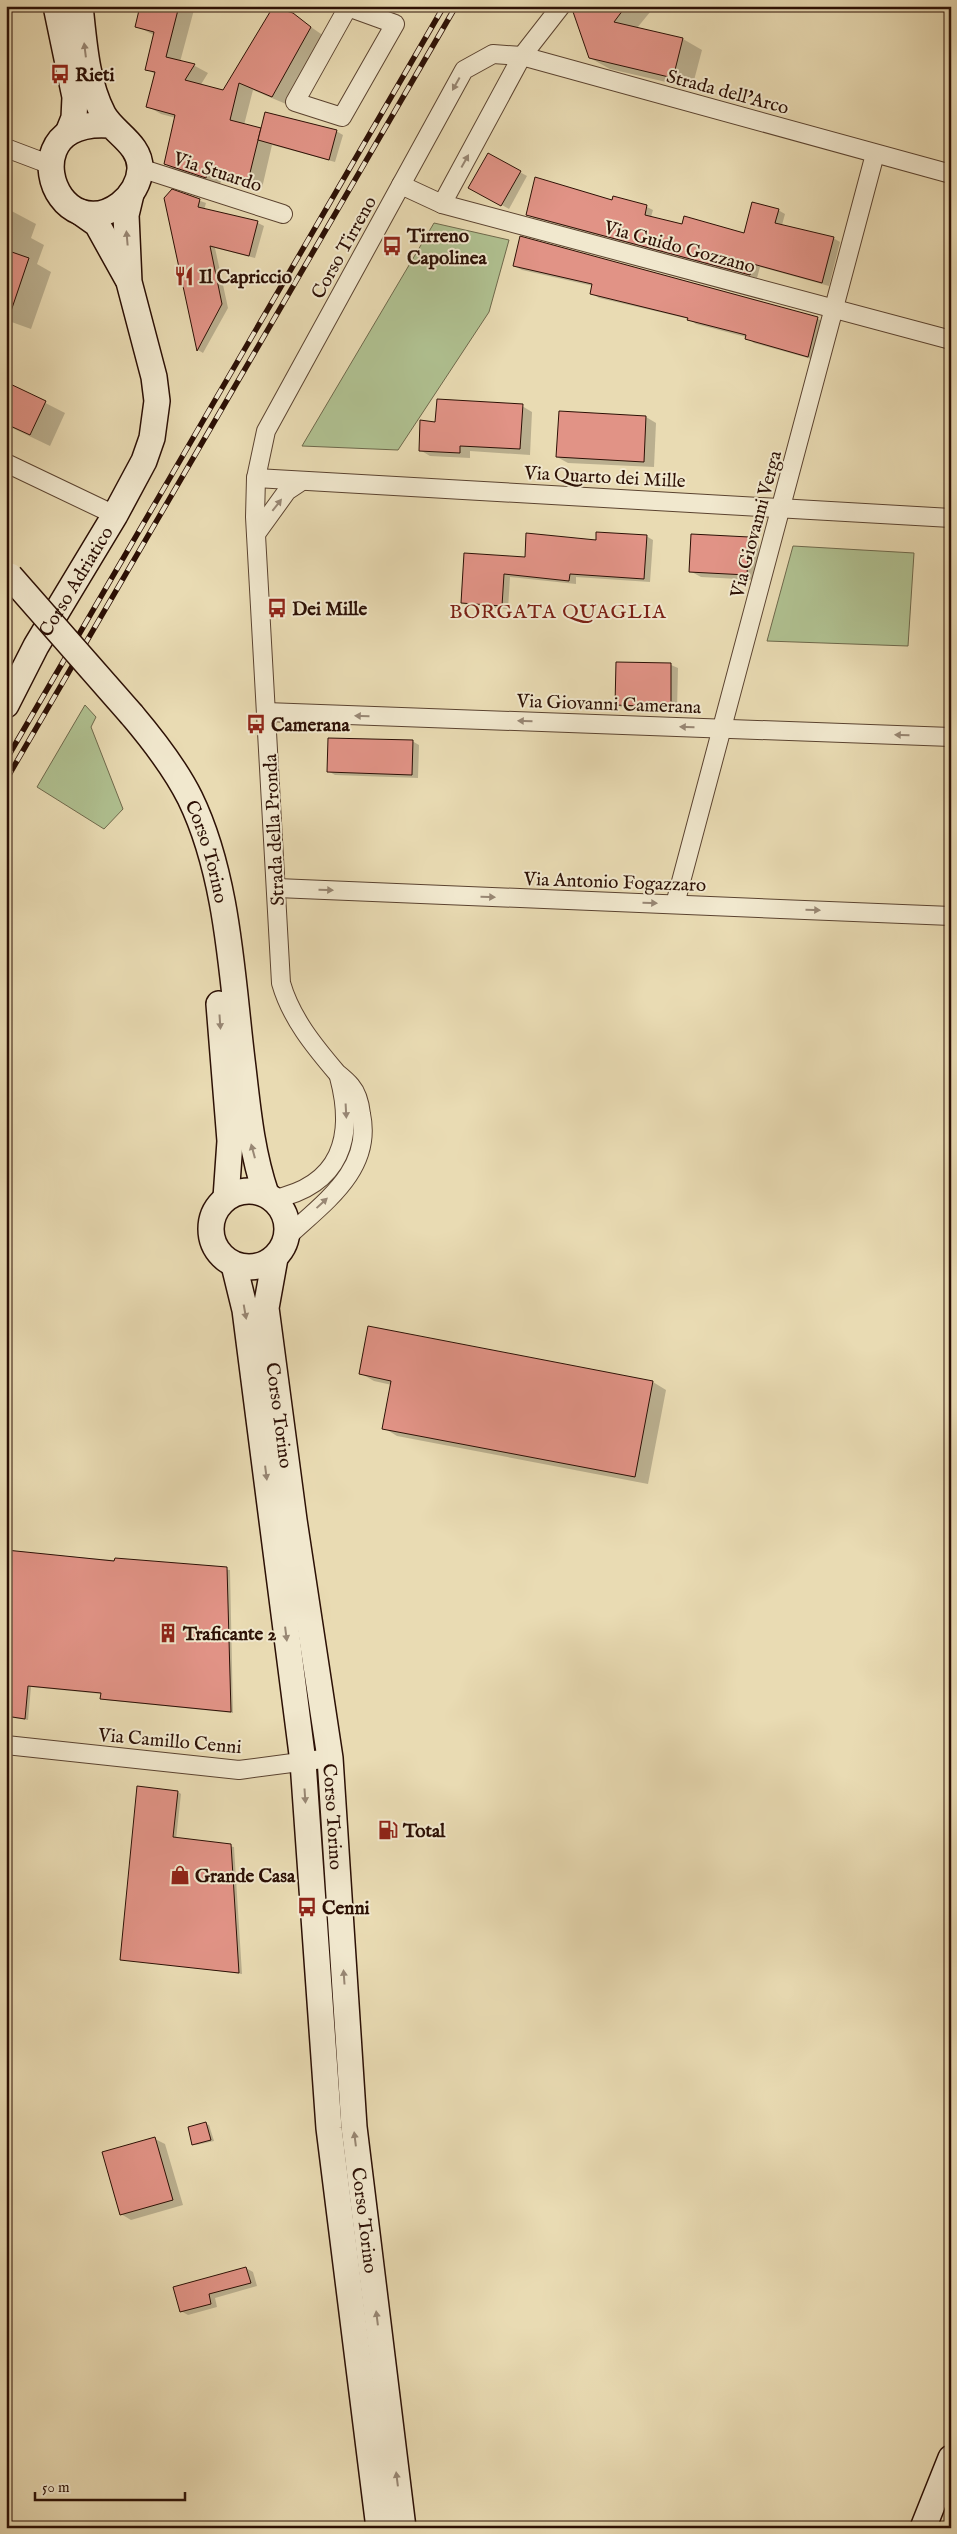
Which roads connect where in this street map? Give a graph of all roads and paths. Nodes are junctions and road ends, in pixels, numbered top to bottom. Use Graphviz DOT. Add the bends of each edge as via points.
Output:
graph roads {
  1 [pos="56,6"];
  2 [pos="80,6"];
  3 [pos="561,6"];
  4 [pos="347,7"];
  5 [pos="493,54"];
  6 [pos="522,56"];
  7 [pos="110,125"];
  8 [pos="68,133"];
  9 [pos="6,148"];
  10 [pos="875,154"];
  11 [pos="51,165"];
  12 [pos="140,168"];
  13 [pos="951,174"];
  14 [pos="401,185"];
  15 [pos="131,194"];
  16 [pos="442,204"];
  17 [pos="80,212"];
  18 [pos="283,214"];
  19 [pos="129,282"];
  20 [pos="834,309"];
  21 [pos="951,340"];
  22 [pos="6,463"];
  23 [pos="256,478"];
  24 [pos="302,481"];
  25 [pos="781,508"];
  26 [pos="115,515"];
  27 [pos="951,518"];
  28 [pos="256,534"];
  29 [pos="8,580"];
  30 [pos="36,646"];
  31 [pos="6,673"];
  32 [pos="6,705"];
  33 [pos="266,712"];
  34 [pos="130,723"];
  35 [pos="722,728"];
  36 [pos="951,737"];
  37 [pos="277,888"];
  38 [pos="675,904"];
  39 [pos="951,916"];
  40 [pos="338,1074"];
  41 [pos="270,1197"];
  42 [pos="226,1198"];
  43 [pos="281,1247"];
  44 [pos="234,1264"];
  45 [pos="6,1745"];
  46 [pos="330,1758"];
  47 [pos="303,1762"];
  48 [pos="951,2458"];
  49 [pos="379,2528"];
  50 [pos="404,2528"];
  51 [pos="924,2528"];
  1 -- 8 [label="street" via="75,97 74,118"];
  7 -- 2 [label="street, one-way" via="96,97 87,67"];
  3 -- 6 [label="street"];
  4 -- 4 [label="street" via="295,102 342,117 395,24"];
  5 -- 6 [label="street, Strada dell'Arco"];
  5 -- 14 [label="street, Corso Tirreno, one-way" via="464,70"];
  6 -- 10 [label="street, Strada dell'Arco"];
  16 -- 6 [label="street, one-way"];
  7 -- 8 [label="street" via="79,127"];
  7 -- 12 [label="street" via="131,144"];
  8 -- 11 [label="street" via="57,143"];
  9 -- 11 [label="street"];
  10 -- 13 [label="street, Strada dell'Arco"];
  10 -- 20 [label="street, Via Giovanni Verga"];
  11 -- 17 [label="street" via="52,181 58,193"];
  12 -- 15 [label="street"];
  12 -- 18 [label="street, Via Stuardo"];
  14 -- 16 [label="street, Via Guido Gozzano"];
  14 -- 23 [label="street, Corso Tirreno" via="266,431"];
  15 -- 17 [label="street" via="108,211"];
  19 -- 15 [label="street, one-way" via="126,216"];
  16 -- 20 [label="street, Via Guido Gozzano"];
  17 -- 19 [label="street" via="102,231"];
  19 -- 26 [label="street, Corso Adriatico" via="154,377 157,415 144,461"];
  20 -- 21 [label="street, Via Guido Gozzano"];
  20 -- 25 [label="street, Via Giovanni Verga"];
  22 -- 26 [label="street, Corso Adriatico"];
  23 -- 24 [label="street, Via Quarto dei Mille"];
  23 -- 28 [label="street, Strada della Pronda"];
  24 -- 25 [label="street, Via Quarto dei Mille"];
  28 -- 24 [label="street, one-way" via="287,491"];
  25 -- 27 [label="street, Via Quarto dei Mille"];
  25 -- 35 [label="street, Via Giovanni Verga"];
  26 -- 30 [label="street, Corso Adriatico"];
  28 -- 33 [label="street, Strada della Pronda"];
  29 -- 34 [label="street, Corso Torino"];
  30 -- 31 [label="street, Corso Adriatico"];
  30 -- 32 [label="street, Corso Adriatico"];
  35 -- 33 [label="street, Via Giovanni Camerana, one-way"];
  33 -- 37 [label="street, Strada della Pronda"];
  41 -- 34 [label="street, Corso Torino, one-way" via="251,1141 226,931 209,848 201,822 177,774"];
  34 -- 42 [label="street, Corso Torino, one-way" via="173,798 200,875 214,958 230,1141"];
  36 -- 35 [label="street, Via Giovanni Camerana, one-way"];
  35 -- 38 [label="street, Via Giovanni Verga"];
  37 -- 38 [label="street, Via Antonio Fogazzaro, one-way"];
  37 -- 40 [label="street, Strada della Pronda" via="281,984 286,1002"];
  38 -- 39 [label="street, Via Antonio Fogazzaro, one-way"];
  40 -- 41 [label="street, Strada della Pronda, one-way" via="346,1113 341,1150 320,1179 292,1195"];
  43 -- 40 [label="street, Strada della Pronda, one-way" via="343,1185 360,1154 363,1133 360,1104 352,1086"];
  41 -- 42 [label="street" via="246,1190"];
  41 -- 43 [label="street, Corso Torino" via="284,1210"];
  42 -- 44 [label="street" via="211,1221 210,1234 216,1249"];
  43 -- 44 [label="street" via="264,1265 251,1268"];
  43 -- 46 [label="street, Corso Torino" via="266,1308"];
  44 -- 47 [label="street, Corso Torino, one-way" via="245,1310"];
  45 -- 47 [label="street, Via Camillo Cenni" via="239,1770"];
  46 -- 47 [label="street, Via Camillo Cenni"];
  50 -- 46 [label="street, Corso Torino, one-way" via="354,2127"];
  47 -- 49 [label="street, Corso Torino, one-way" via="328,2128"];
  48 -- 51 [label="street"];
}
